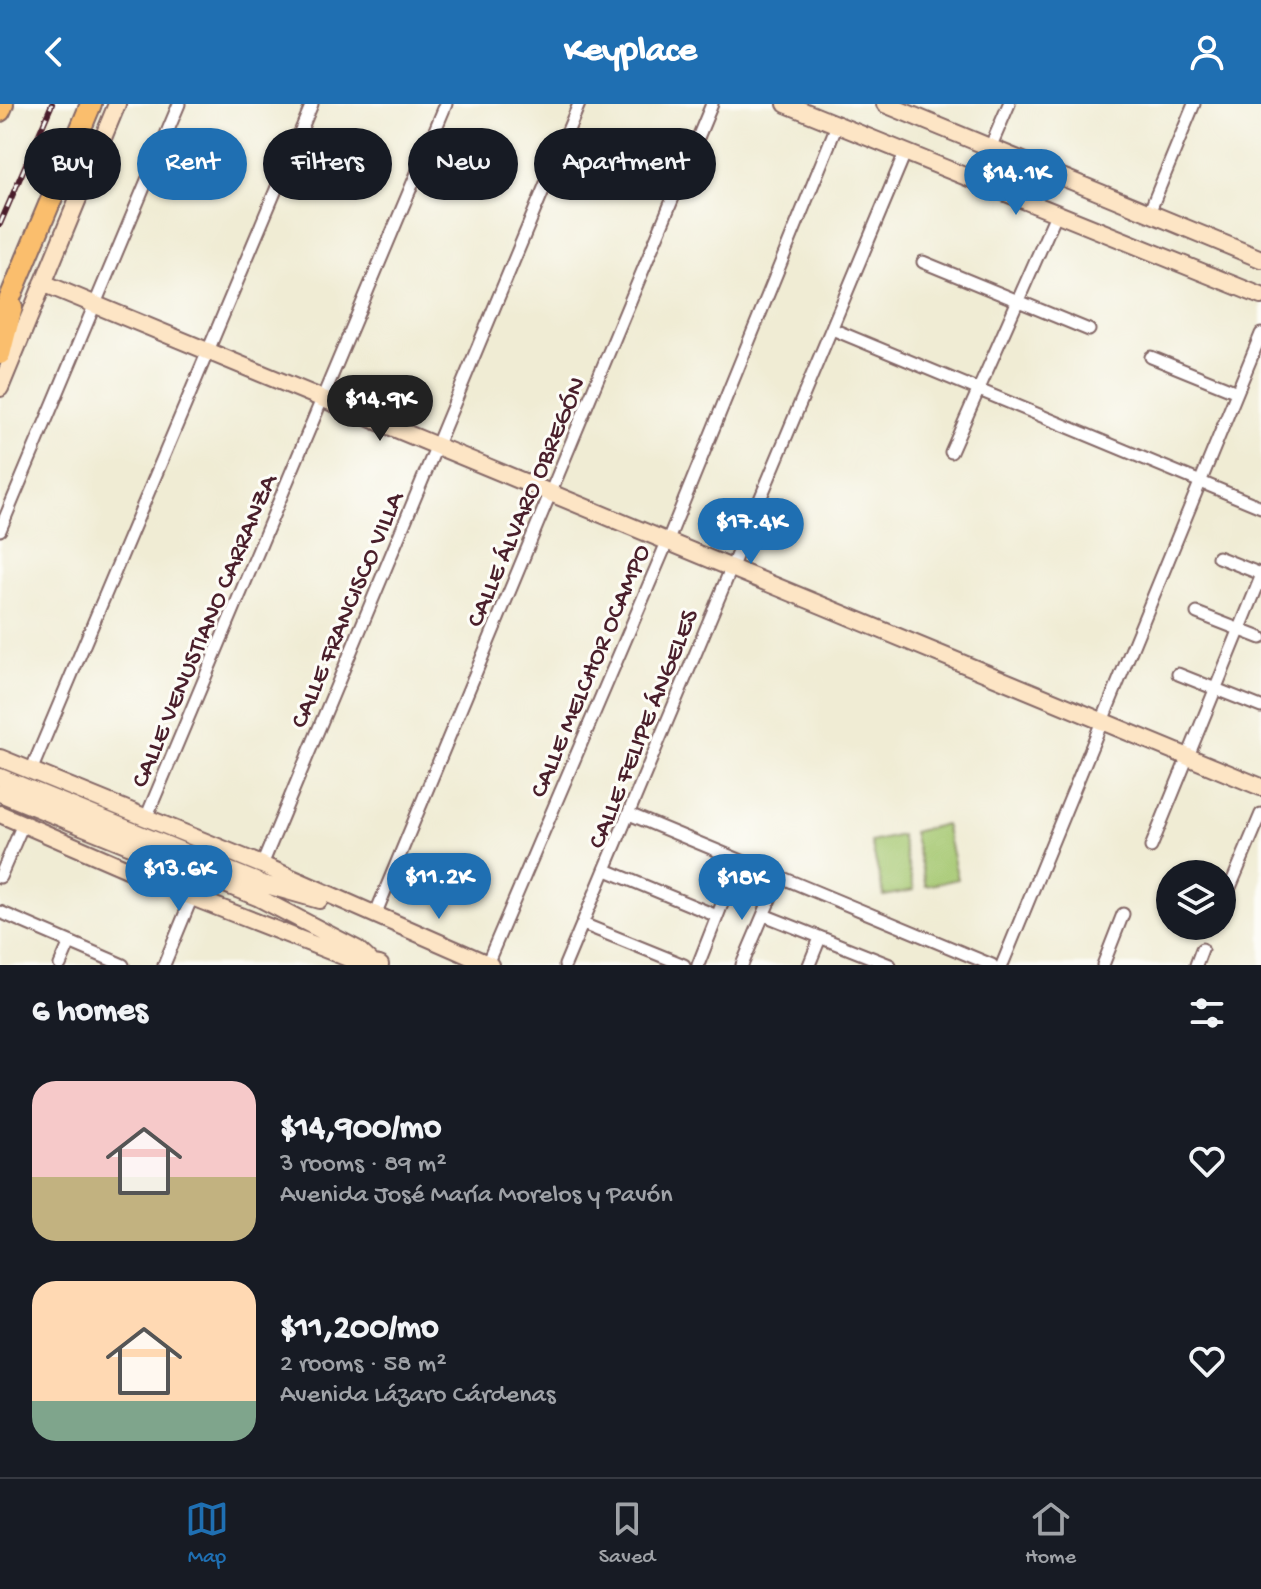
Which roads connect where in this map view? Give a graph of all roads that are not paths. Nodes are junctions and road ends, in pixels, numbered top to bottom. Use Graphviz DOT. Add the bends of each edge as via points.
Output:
graph roads {
  1 [pos="3,104"];
  2 [pos="91,104"];
  3 [pos="117,104"];
  4 [pos="179,104"];
  5 [pos="312,104"];
  6 [pos="446,104"];
  7 [pos="579,104"];
  8 [pos="712,104"];
  9 [pos="786,104"];
  10 [pos="885,104"];
  11 [pos="1009,104"];
  12 [pos="1194,104"];
  13 [pos="0,111"];
  14 [pos="823,111"];
  15 [pos="837,125"];
  16 [pos="990,148"];
  17 [pos="905,153"];
  18 [pos="1057,212"];
  19 [pos="1149,213"];
  20 [pos="1261,259"];
  21 [pos="923,262"];
  22 [pos="18,281"];
  23 [pos="43,283"];
  24 [pos="1261,296"];
  25 [pos="1017,301"];
  26 [pos="96,302"];
  27 [pos="0,322"];
  28 [pos="832,329"];
  29 [pos="1089,330"];
  30 [pos="1261,334"];
  31 [pos="210,350"];
  32 [pos="0,354"];
  33 [pos="1151,357"];
  34 [pos="0,388"];
  35 [pos="980,391"];
  36 [pos="1237,392"];
  37 [pos="324,396"];
  38 [pos="437,447"];
  39 [pos="951,452"];
  40 [pos="1200,480"];
  41 [pos="551,493"];
  42 [pos="1261,507"];
  43 [pos="0,530"];
  44 [pos="668,540"];
  45 [pos="1218,557"];
  46 [pos="732,567"];
  47 [pos="1261,576"];
  48 [pos="1197,613"];
  49 [pos="1241,630"];
  50 [pos="1261,638"];
  51 [pos="1178,674"];
  52 [pos="1217,689"];
  53 [pos="1261,707"];
  54 [pos="1102,721"];
  55 [pos="1190,757"];
  56 [pos="0,758"];
  57 [pos="31,771"];
  58 [pos="0,777"];
  59 [pos="1261,787"];
  60 [pos="0,793"];
  61 [pos="0,814"];
  62 [pos="629,814"];
  63 [pos="1261,814"];
  64 [pos="146,818"];
  65 [pos="23,824"];
  66 [pos="1151,847"];
  67 [pos="262,865"];
  68 [pos="606,870"];
  69 [pos="1236,873"];
  70 [pos="0,877"];
  71 [pos="779,878"];
  72 [pos="260,891"];
  73 [pos="192,897"];
  74 [pos="724,899"];
  75 [pos="0,912"];
  76 [pos="1123,914"];
  77 [pos="375,915"];
  78 [pos="764,915"];
  79 [pos="717,916"];
  80 [pos="583,924"];
  81 [pos="820,938"];
  82 [pos="70,942"];
  83 [pos="1202,949"];
  84 [pos="372,964"];
  85 [pos="882,964"];
  86 [pos="60,965"];
  87 [pos="123,965"];
  88 [pos="164,965"];
  89 [pos="488,965"];
  90 [pos="565,965"];
  91 [pos="684,965"];
  92 [pos="698,965"];
  93 [pos="742,965"];
  94 [pos="809,965"];
  95 [pos="992,965"];
  96 [pos="1002,965"];
  97 [pos="1103,965"];
  98 [pos="1196,965"];
  1 -- 13 [label="highway"];
  2 -- 22 [label="highway"];
  3 -- 23 [label="street"];
  4 -- 26 [label="street"];
  5 -- 31 [label="street"];
  6 -- 37 [label="street, CALLE VENUSTIANO CARRANZA"];
  7 -- 38 [label="street, CALLE FRANCISCO VILLA"];
  8 -- 41 [label="street, CALLE ÁLVARO OBREGÓN"];
  9 -- 14 [label="street"];
  10 -- 16 [label="street"];
  11 -- 16 [label="street"];
  12 -- 19 [label="street"];
  14 -- 15 [label="street"];
  15 -- 17 [label="street"];
  15 -- 44 [label="street, CALLE MELCHOR OCAMPO"];
  16 -- 19 [label="street"];
  17 -- 18 [label="street"];
  17 -- 28 [label="street, CALLE FELIPE ÁNGELES"];
  18 -- 24 [label="street"];
  18 -- 25 [label="street"];
  19 -- 20 [label="street"];
  21 -- 25 [label="street"];
  22 -- 27 [label="highway"];
  22 -- 32 [label="highway"];
  23 -- 26 [label="street"];
  23 -- 34 [label="street"];
  25 -- 29 [label="street"];
  25 -- 35 [label="street"];
  26 -- 31 [label="street"];
  26 -- 43 [label="street"];
  28 -- 35 [label="street"];
  28 -- 46 [label="street, CALLE FELIPE ÁNGELES"];
  30 -- 36 [label="street"];
  31 -- 37 [label="street"];
  31 -- 57 [label="street"];
  33 -- 36 [label="street"];
  35 -- 39 [label="street"];
  35 -- 40 [label="street"];
  36 -- 40 [label="street"];
  37 -- 38 [label="street"];
  37 -- 64 [label="street, CALLE VENUSTIANO CARRANZA"];
  38 -- 41 [label="street"];
  38 -- 67 [label="street, CALLE FRANCISCO VILLA"];
  40 -- 42 [label="street"];
  40 -- 54 [label="street"];
  41 -- 44 [label="street"];
  41 -- 77 [label="street, CALLE ÁLVARO OBREGÓN"];
  44 -- 46 [label="street"];
  44 -- 89 [label="street, CALLE MELCHOR OCAMPO"];
  45 -- 47 [label="street"];
  46 -- 54 [label="street"];
  46 -- 62 [label="street, CALLE FELIPE ÁNGELES"];
  47 -- 49 [label="street"];
  48 -- 49 [label="street"];
  49 -- 50 [label="street"];
  49 -- 52 [label="street"];
  51 -- 52 [label="street"];
  52 -- 53 [label="street"];
  52 -- 55 [label="street"];
  54 -- 55 [label="street"];
  54 -- 96 [label="street"];
  55 -- 59 [label="street"];
  55 -- 66 [label="street"];
  56 -- 57 [label="street"];
  57 -- 64 [label="street"];
  58 -- 72 [label="street"];
  60 -- 72 [label="street"];
  61 -- 65 [label="street"];
  62 -- 68 [label="street, CALLE FELIPE ÁNGELES"];
  62 -- 71 [label="street"];
  63 -- 69 [label="street"];
  64 -- 67 [label="street"];
  65 -- 70 [label="street"];
  65 -- 73 [label="street"];
  67 -- 77 [label="street"];
  68 -- 79 [label="street"];
  68 -- 80 [label="street, CALLE FELIPE ÁNGELES"];
  71 -- 78 [label="street"];
  71 -- 95 [label="street"];
  72 -- 77 [label="street"];
  72 -- 84 [label="street" via="357,949"];
  73 -- 84 [label="street"];
  73 -- 88 [label="street"];
  74 -- 79 [label="street"];
  75 -- 82 [label="street"];
  76 -- 97 [label="street"];
  77 -- 89 [label="street"];
  78 -- 81 [label="street"];
  78 -- 93 [label="street"];
  79 -- 92 [label="street"];
  80 -- 90 [label="street, CALLE FELIPE ÁNGELES"];
  80 -- 91 [label="street"];
  81 -- 85 [label="street"];
  81 -- 94 [label="street"];
  82 -- 86 [label="street"];
  82 -- 87 [label="street"];
  83 -- 98 [label="street"];
}
